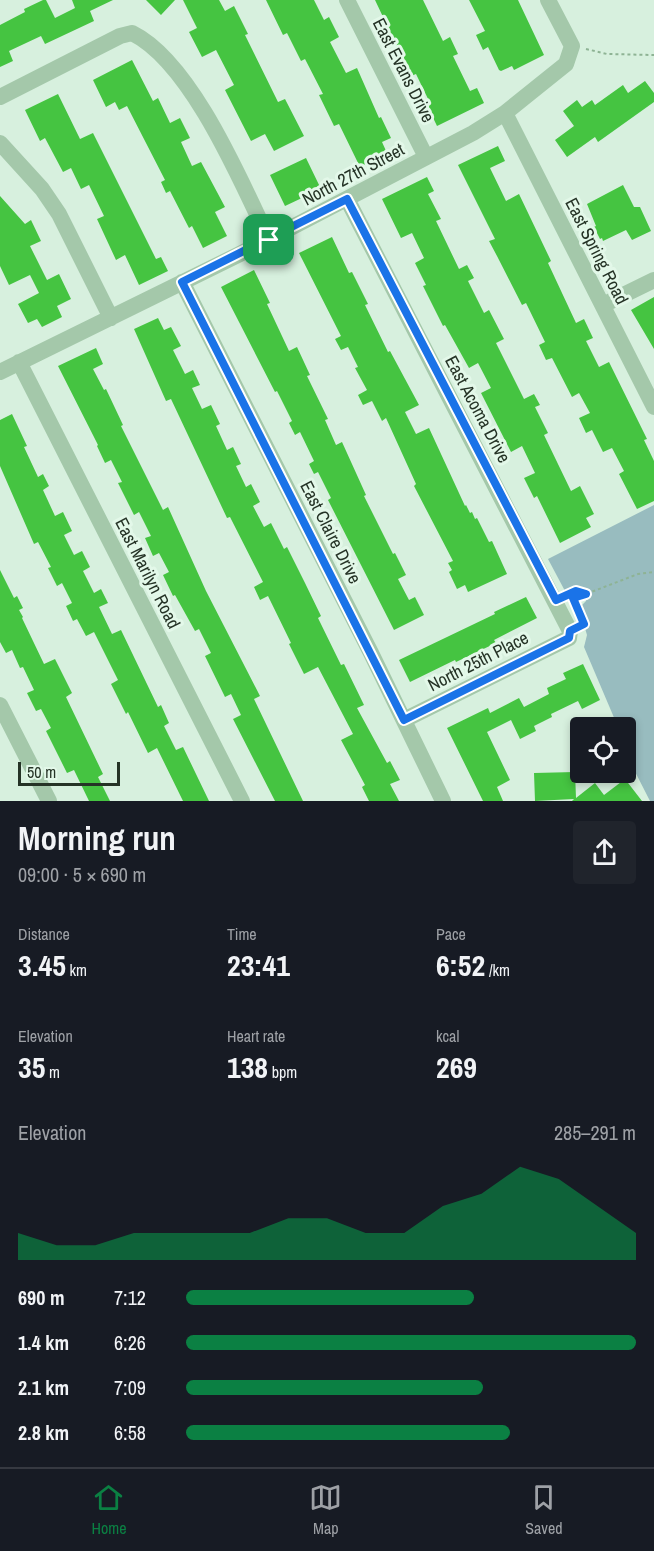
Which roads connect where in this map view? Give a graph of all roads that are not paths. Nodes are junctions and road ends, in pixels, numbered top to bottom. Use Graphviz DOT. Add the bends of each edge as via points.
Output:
graph roads {
  1 [pos="347,0"];
  2 [pos="548,0"];
  3 [pos="0,97"];
  4 [pos="505,113"];
  5 [pos="0,142"];
  6 [pos="426,158"];
  7 [pos="347,199"];
  8 [pos="269,240"];
  9 [pos="654,280"];
  10 [pos="182,282"];
  11 [pos="603,305"];
  12 [pos="111,318"];
  13 [pos="19,362"];
  14 [pos="0,372"];
  15 [pos="654,407"];
  16 [pos="569,638"];
  17 [pos="0,705"];
  18 [pos="404,720"];
  19 [pos="49,801"];
  20 [pos="242,801"];
  21 [pos="442,801"];
  1 -- 6 [label="street, East Evans Drive"];
  2 -- 4 [label="street, North 27th Street" via="572,46 566,64"];
  3 -- 8 [label="street" via="132,33 163,59 194,96"];
  4 -- 6 [label="street, North 27th Street"];
  4 -- 11 [label="street, East Spring Road"];
  5 -- 12 [label="street" via="59,214"];
  6 -- 7 [label="street, North 27th Street"];
  7 -- 8 [label="street, North 27th Street"];
  7 -- 16 [label="street, East Acoma Drive" via="556,600 570,631"];
  8 -- 10 [label="street, North 27th Street"];
  9 -- 11 [label="street"];
  10 -- 12 [label="street, North 27th Street"];
  10 -- 18 [label="street, East Claire Drive"];
  11 -- 15 [label="street, East Spring Road"];
  12 -- 13 [label="street, North 27th Street"];
  13 -- 14 [label="street, North 27th Street"];
  13 -- 20 [label="street, East Marilyn Road"];
  16 -- 18 [label="street, North 25th Place"];
  17 -- 19 [label="street"];
  18 -- 21 [label="street, East Claire Drive"];
}
